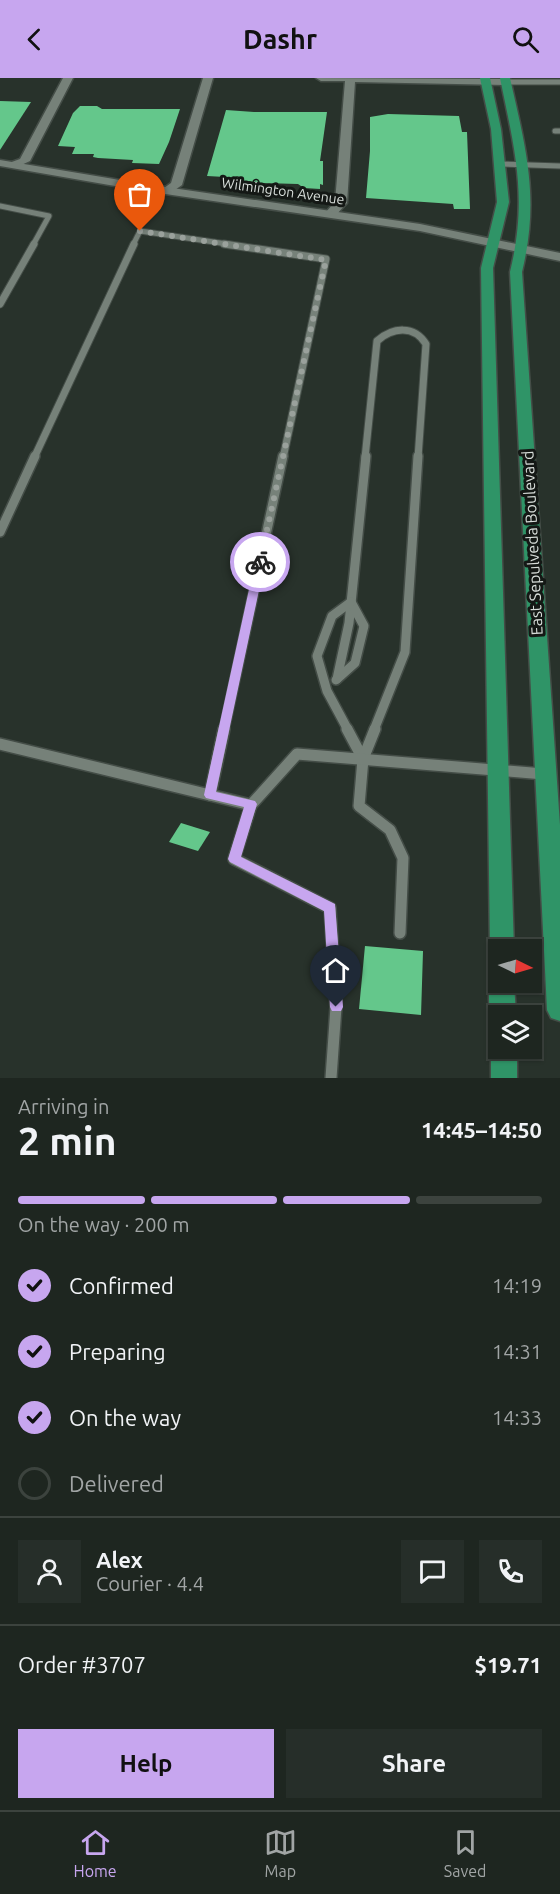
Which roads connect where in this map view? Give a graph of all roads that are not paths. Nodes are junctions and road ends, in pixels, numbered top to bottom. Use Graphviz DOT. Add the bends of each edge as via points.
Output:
graph roads {
  1 [pos="68,78"];
  2 [pos="208,78"];
  3 [pos="321,78"];
  4 [pos="350,78"];
  5 [pos="486,80"];
  6 [pos="506,80"];
  7 [pos="560,82"];
  8 [pos="0,153"];
  9 [pos="26,157"];
  10 [pos="0,163"];
  11 [pos="500,164"];
  12 [pos="13,165"];
  13 [pos="522,165"];
  14 [pos="560,166"];
  15 [pos="173,186"];
  16 [pos="341,203"];
  17 [pos="0,206"];
  18 [pos="331,213"];
  19 [pos="496,235"];
  20 [pos="523,241"];
  21 [pos="560,244"];
  22 [pos="560,257"];
  23 [pos="0,304"];
  24 [pos="0,532"];
  25 [pos="351,602"];
  26 [pos="337,679"];
  27 [pos="327,691"];
  28 [pos="0,744"];
  29 [pos="363,759"];
  30 [pos="498,770"];
  31 [pos="544,774"];
  32 [pos="210,795"];
  33 [pos="251,804"];
  34 [pos="399,933"];
  35 [pos="502,939"];
  36 [pos="560,1010"];
  37 [pos="504,1059"];
  38 [pos="331,1078"];
  39 [pos="504,1078"];
  1 -- 9 [label="street"];
  2 -- 15 [label="street"];
  3 -- 4 [label="street"];
  4 -- 5 [label="street"];
  4 -- 16 [label="street"];
  5 -- 6 [label="street"];
  5 -- 11 [label="main road"];
  6 -- 7 [label="lane"];
  6 -- 13 [label="main road, East Sepulveda Boulevard"];
  8 -- 9 [label="street, Wilmington Avenue"];
  9 -- 12 [label="street"];
  9 -- 15 [label="street, Wilmington Avenue"];
  10 -- 12 [label="street, Wilmington Avenue"];
  11 -- 13 [label="lane"];
  11 -- 19 [label="main road" via="503,202"];
  12 -- 15 [label="street, Wilmington Avenue"];
  13 -- 14 [label="lane"];
  13 -- 20 [label="main road, East Sepulveda Boulevard" via="526,200"];
  15 -- 16 [label="street, Wilmington Avenue"];
  15 -- 18 [label="street, Wilmington Avenue"];
  16 -- 18 [label="street"];
  16 -- 19 [label="street, Wilmington Avenue"];
  17 -- 23 [label="lane" via="49,216"];
  18 -- 19 [label="street, Wilmington Avenue"];
  19 -- 20 [label="street, Wilmington Avenue"];
  19 -- 30 [label="main road" via="487,268"];
  20 -- 21 [label="street, Wilmington Avenue"];
  20 -- 22 [label="street, Wilmington Avenue"];
  20 -- 31 [label="main road, East Sepulveda Boulevard" via="516,272"];
  24 -- 32 [label="lane" via="140,231 326,260"];
  25 -- 26 [label="lane"];
  25 -- 26 [label="lane" via="364,626 356,663"];
  25 -- 27 [label="lane" via="332,616 317,656"];
  25 -- 29 [label="lane" via="377,340 393,329 413,330 426,344 405,652"];
  26 -- 27 [label="lane"];
  27 -- 29 [label="lane"];
  28 -- 32 [label="lane"];
  29 -- 30 [label="lane"];
  29 -- 33 [label="lane" via="297,754"];
  29 -- 34 [label="lane" via="359,806 390,830 403,858"];
  30 -- 31 [label="lane"];
  30 -- 35 [label="main road"];
  31 -- 36 [label="main road, East Sepulveda Boulevard"];
  32 -- 33 [label="lane"];
  33 -- 38 [label="lane" via="234,859 330,908 336,1007"];
  37 -- 39 [label="main road"];
}
